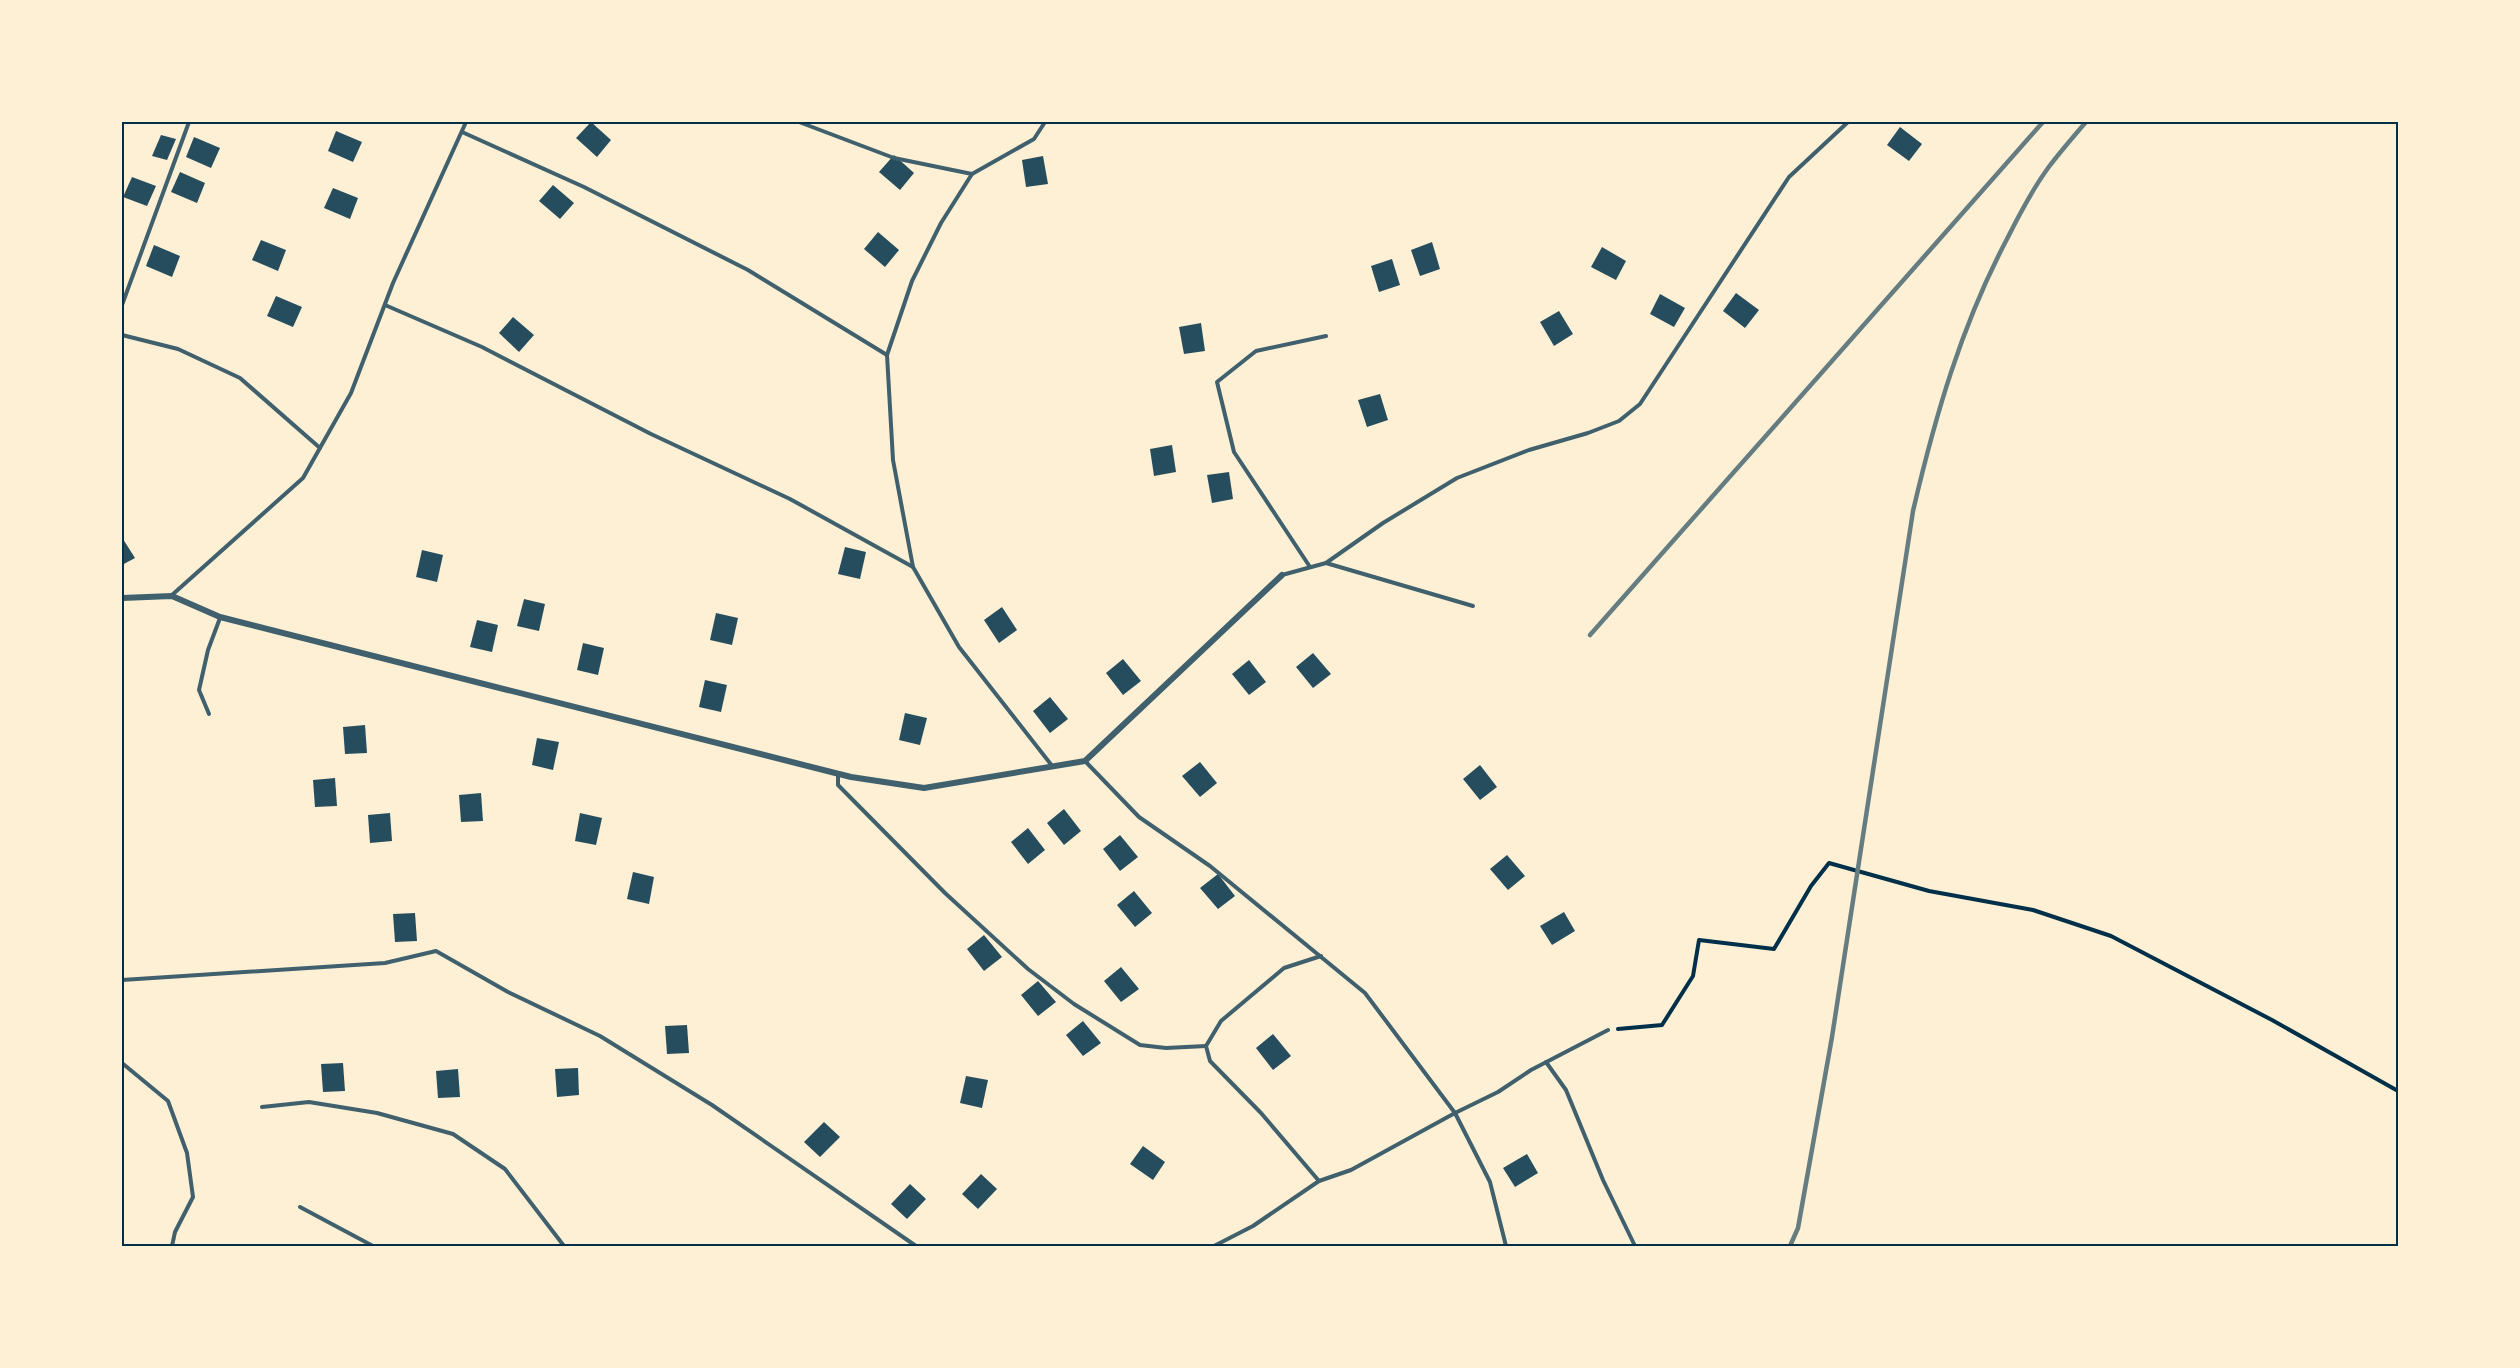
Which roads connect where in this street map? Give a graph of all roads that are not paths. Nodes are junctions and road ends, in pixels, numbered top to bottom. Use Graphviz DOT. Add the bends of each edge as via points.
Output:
graph roads {
  1 [pos="189,122"];
  2 [pos="466,122"];
  3 [pos="799,122"];
  4 [pos="1045,122"];
  5 [pos="1848,122"];
  6 [pos="462,132"];
  7 [pos="972,174"];
  8 [pos="122,305"];
  9 [pos="385,305"];
  10 [pos="122,335"];
  11 [pos="1326,336"];
  12 [pos="887,355"];
  13 [pos="320,448"];
  14 [pos="1326,563"];
  15 [pos="913,567"];
  16 [pos="1310,567"];
  17 [pos="1282,575"];
  18 [pos="172,596"];
  19 [pos="122,598"];
  20 [pos="1473,606"];
  21 [pos="220,617"];
  22 [pos="208,714"];
  23 [pos="1085,761"];
  24 [pos="1053,767"];
  25 [pos="838,774"];
  26 [pos="1321,956"];
  27 [pos="122,980"];
  28 [pos="1608,1030"];
  29 [pos="1206,1046"];
  30 [pos="1546,1062"];
  31 [pos="122,1063"];
  32 [pos="262,1107"];
  33 [pos="1455,1113"];
  34 [pos="1319,1181"];
  35 [pos="300,1207"];
  36 [pos="172,1246"];
  37 [pos="373,1246"];
  38 [pos="564,1246"];
  39 [pos="916,1246"];
  40 [pos="1214,1246"];
  41 [pos="1506,1246"];
  42 [pos="1635,1246"];
  1 -- 8 [label="lane"];
  2 -- 6 [label="lane"];
  3 -- 7 [label="lane" via="894,158"];
  4 -- 7 [label="lane" via="1034,139"];
  5 -- 14 [label="lane" via="1789,177 1640,404 1620,421 1457,478"];
  6 -- 9 [label="lane"];
  6 -- 12 [label="lane" via="584,187 748,270"];
  7 -- 12 [label="lane" via="941,223 912,282"];
  9 -- 13 [label="lane" via="351,393"];
  9 -- 15 [label="lane" via="482,347 651,434 790,499"];
  10 -- 13 [label="lane" via="178,349 240,378"];
  11 -- 16 [label="lane" via="1256,351 1217,382 1234,452"];
  12 -- 15 [label="lane" via="893,460"];
  13 -- 18 [label="lane" via="303,478"];
  14 -- 16 [label="lane"];
  14 -- 20 [label="lane"];
  15 -- 24 [label="lane" via="959,647"];
  16 -- 17 [label="lane"];
  17 -- 23 [label="street"];
  18 -- 19 [label="street"];
  18 -- 21 [label="street"];
  21 -- 22 [label="lane" via="199,690"];
  21 -- 25 [label="street"];
  23 -- 24 [label="street"];
  23 -- 26 [label="lane" via="1139,817 1210,866"];
  24 -- 25 [label="street" via="924,788"];
  25 -- 29 [label="lane" via="838,784 929,878 1028,969 1074,1004 1140,1044 1166,1048"];
  26 -- 29 [label="lane" via="1284,968 1221,1021"];
  26 -- 33 [label="lane" via="1365,993"];
  27 -- 39 [label="lane" via="385,963 436,951 620,1048 712,1105"];
  28 -- 30 [label="lane"];
  29 -- 34 [label="lane" via="1210,1061"];
  30 -- 33 [label="lane"];
  30 -- 42 [label="lane" via="1566,1090"];
  31 -- 36 [label="lane" via="168,1101 187,1153 193,1197"];
  32 -- 38 [label="lane" via="309,1102 377,1113 453,1134 506,1169"];
  33 -- 34 [label="lane" via="1351,1170"];
  33 -- 41 [label="lane" via="1490,1182"];
  34 -- 40 [label="lane" via="1253,1226"];
  35 -- 37 [label="lane"];
}
